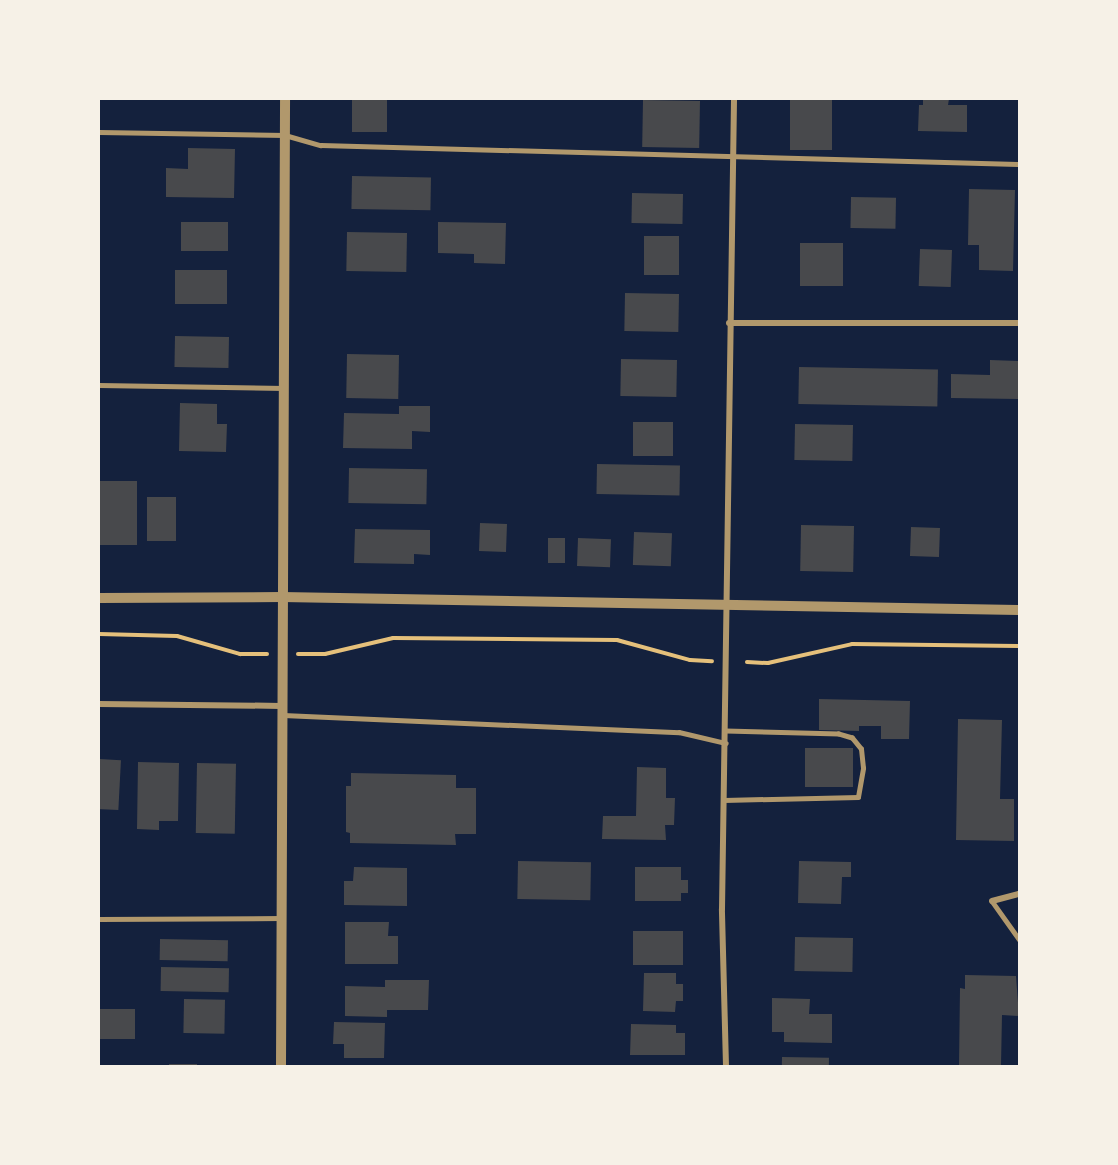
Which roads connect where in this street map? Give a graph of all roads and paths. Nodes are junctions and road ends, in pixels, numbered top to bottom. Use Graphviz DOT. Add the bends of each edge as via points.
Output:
graph roads {
  1 [pos="285,99"];
  2 [pos="734,99"];
  3 [pos="99,132"];
  4 [pos="285,135"];
  5 [pos="733,156"];
  6 [pos="1019,164"];
  7 [pos="729,323"];
  8 [pos="1019,324"];
  9 [pos="99,385"];
  10 [pos="284,388"];
  11 [pos="282,597"];
  12 [pos="99,598"];
  13 [pos="728,606"];
  14 [pos="1019,610"];
  15 [pos="99,634"];
  16 [pos="1019,646"];
  17 [pos="263,654"];
  18 [pos="304,654"];
  19 [pos="713,661"];
  20 [pos="747,662"];
  21 [pos="99,704"];
  22 [pos="281,710"];
  23 [pos="726,731"];
  24 [pos="726,743"];
  25 [pos="724,801"];
  26 [pos="1019,894"];
  27 [pos="992,901"];
  28 [pos="282,918"];
  29 [pos="99,919"];
  30 [pos="1019,939"];
  31 [pos="281,1066"];
  32 [pos="726,1066"];
  1 -- 4 [label="street"];
  2 -- 5 [label="street"];
  3 -- 4 [label="lane"];
  4 -- 5 [label="lane" via="321,145"];
  4 -- 10 [label="street"];
  5 -- 6 [label="lane"];
  5 -- 7 [label="street"];
  7 -- 8 [label="street"];
  7 -- 13 [label="street"];
  9 -- 10 [label="lane"];
  10 -- 11 [label="street"];
  11 -- 12 [label="street"];
  11 -- 13 [label="street"];
  11 -- 22 [label="street"];
  13 -- 14 [label="street"];
  13 -- 23 [label="street"];
  15 -- 17 [label="path" via="177,636 240,654"];
  16 -- 20 [label="path" via="852,644 768,663"];
  18 -- 19 [label="path" via="325,654 393,638 616,640 690,660"];
  21 -- 22 [label="street"];
  22 -- 24 [label="lane" via="679,732"];
  22 -- 28 [label="street"];
  23 -- 24 [label="street"];
  23 -- 25 [label="lane" via="839,734 852,738 861,748 863,768 858,797"];
  24 -- 25 [label="street"];
  25 -- 32 [label="street"];
  26 -- 27 [label="street"];
  27 -- 30 [label="lane"];
  28 -- 29 [label="lane"];
  28 -- 31 [label="street"];
}
